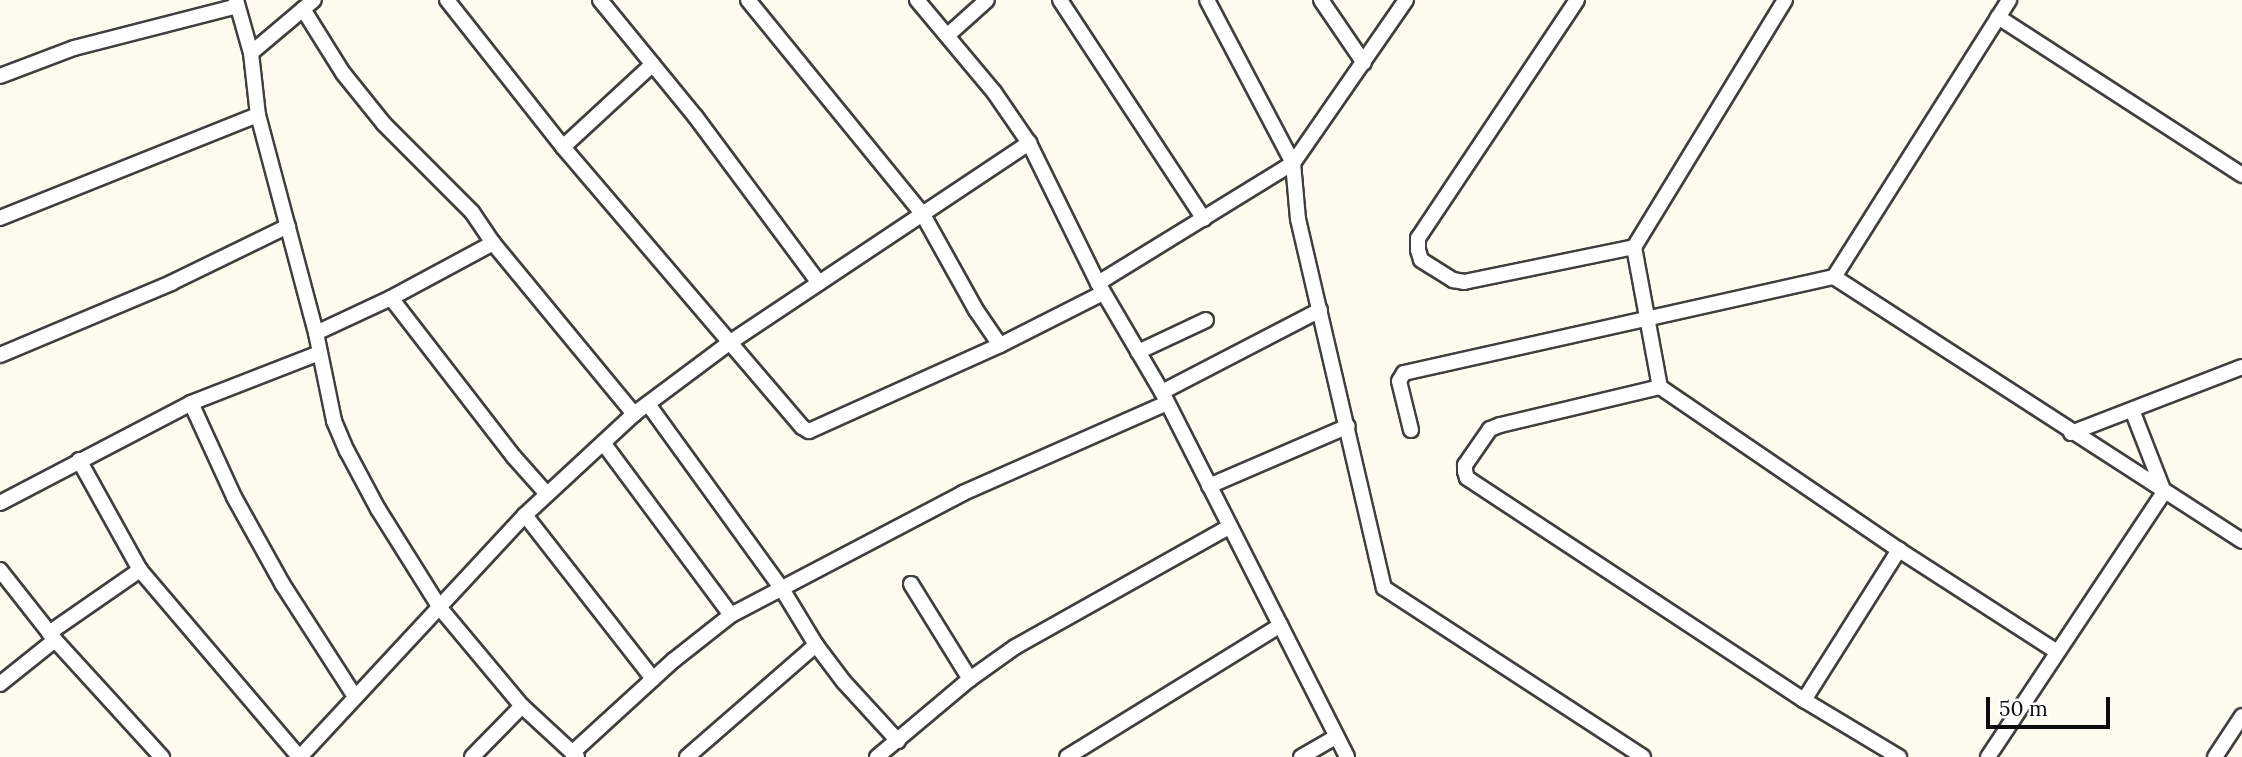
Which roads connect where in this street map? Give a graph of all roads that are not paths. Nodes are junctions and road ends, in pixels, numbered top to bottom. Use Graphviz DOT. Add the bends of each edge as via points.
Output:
graph roads {
  1 [pos="447,0"];
  2 [pos="600,0"];
  3 [pos="748,0"];
  4 [pos="917,0"];
  5 [pos="987,0"];
  6 [pos="1060,0"];
  7 [pos="1207,0"];
  8 [pos="1321,0"];
  9 [pos="1406,0"];
  10 [pos="1577,0"];
  11 [pos="2009,0"];
  12 [pos="1783,1"];
  13 [pos="237,3"];
  14 [pos="309,4"];
  15 [pos="1998,18"];
  16 [pos="948,35"];
  17 [pos="251,53"];
  18 [pos="1364,63"];
  19 [pos="653,64"];
  20 [pos="0,76"];
  21 [pos="258,115"];
  22 [pos="1029,142"];
  23 [pos="564,147"];
  24 [pos="1293,163"];
  25 [pos="2242,175"];
  26 [pos="922,213"];
  27 [pos="0,218"];
  28 [pos="1204,219"];
  29 [pos="288,226"];
  30 [pos="493,243"];
  31 [pos="1634,247"];
  32 [pos="1835,277"];
  33 [pos="819,283"];
  34 [pos="1100,288"];
  35 [pos="391,298"];
  36 [pos="1320,310"];
  37 [pos="1648,317"];
  38 [pos="1206,320"];
  39 [pos="316,333"];
  40 [pos="729,343"];
  41 [pos="1000,345"];
  42 [pos="1138,352"];
  43 [pos="319,353"];
  44 [pos="0,355"];
  45 [pos="2242,368"];
  46 [pos="1660,387"];
  47 [pos="1164,398"];
  48 [pos="191,403"];
  49 [pos="648,404"];
  50 [pos="2132,410"];
  51 [pos="634,414"];
  52 [pos="1348,426"];
  53 [pos="1411,430"];
  54 [pos="2071,433"];
  55 [pos="604,444"];
  56 [pos="79,460"];
  57 [pos="1209,486"];
  58 [pos="2164,492"];
  59 [pos="547,494"];
  60 [pos="0,503"];
  61 [pos="525,515"];
  62 [pos="1229,527"];
  63 [pos="2242,541"];
  64 [pos="1899,550"];
  65 [pos="0,570"];
  66 [pos="140,570"];
  67 [pos="911,584"];
  68 [pos="782,589"];
  69 [pos="440,608"];
  70 [pos="730,615"];
  71 [pos="1281,625"];
  72 [pos="52,637"];
  73 [pos="816,645"];
  74 [pos="2057,652"];
  75 [pos="653,679"];
  76 [pos="970,679"];
  77 [pos="0,684"];
  78 [pos="354,695"];
  79 [pos="1804,700"];
  80 [pos="522,706"];
  81 [pos="2242,716"];
  82 [pos="1335,737"];
  83 [pos="898,741"];
  84 [pos="575,755"];
  85 [pos="162,757"];
  86 [pos="299,757"];
  87 [pos="472,757"];
  88 [pos="687,757"];
  89 [pos="877,757"];
  90 [pos="1067,757"];
  91 [pos="1301,757"];
  92 [pos="1347,757"];
  93 [pos="1642,757"];
  94 [pos="1899,757"];
  95 [pos="1988,757"];
  96 [pos="2215,757"];
  1 -- 23 [label="street"];
  2 -- 19 [label="street"];
  3 -- 26 [label="street"];
  4 -- 16 [label="street"];
  5 -- 16 [label="street"];
  6 -- 28 [label="street"];
  7 -- 24 [label="street"];
  8 -- 18 [label="street"];
  9 -- 18 [label="street"];
  10 -- 31 [label="street" via="1419,238 1418,250 1422,260 1464,282"];
  11 -- 15 [label="street"];
  12 -- 31 [label="street"];
  13 -- 17 [label="street"];
  13 -- 20 [label="street" via="74,48"];
  14 -- 17 [label="street"];
  14 -- 30 [label="street" via="343,73 402,145 472,212"];
  15 -- 25 [label="street"];
  15 -- 32 [label="street"];
  16 -- 22 [label="street"];
  17 -- 21 [label="street"];
  18 -- 24 [label="street"];
  19 -- 23 [label="street"];
  19 -- 33 [label="street"];
  21 -- 27 [label="street"];
  21 -- 29 [label="street"];
  22 -- 26 [label="street"];
  22 -- 34 [label="street"];
  23 -- 40 [label="street"];
  24 -- 28 [label="street"];
  24 -- 36 [label="street" via="1298,219"];
  26 -- 33 [label="street"];
  26 -- 41 [label="street"];
  28 -- 34 [label="street"];
  29 -- 39 [label="street"];
  29 -- 44 [label="street" via="171,283"];
  30 -- 35 [label="street"];
  30 -- 51 [label="street"];
  31 -- 37 [label="street"];
  32 -- 37 [label="street"];
  32 -- 54 [label="street"];
  33 -- 40 [label="street"];
  34 -- 41 [label="street"];
  34 -- 42 [label="street"];
  35 -- 39 [label="street"];
  35 -- 59 [label="street"];
  36 -- 47 [label="street"];
  36 -- 52 [label="street"];
  37 -- 46 [label="street"];
  37 -- 53 [label="street" via="1404,373 1399,381"];
  38 -- 42 [label="street"];
  39 -- 43 [label="street"];
  40 -- 41 [label="street" via="809,431"];
  40 -- 49 [label="street"];
  42 -- 47 [label="street"];
  43 -- 48 [label="street"];
  43 -- 69 [label="street" via="334,421 347,451"];
  45 -- 50 [label="street"];
  46 -- 64 [label="street"];
  46 -- 79 [label="street" via="1490,429 1465,464 1467,478"];
  47 -- 57 [label="street"];
  47 -- 68 [label="street" via="962,493"];
  48 -- 56 [label="street"];
  48 -- 78 [label="street" via="234,497 282,585"];
  49 -- 51 [label="street"];
  49 -- 68 [label="street"];
  50 -- 54 [label="street"];
  50 -- 58 [label="street"];
  51 -- 55 [label="street"];
  52 -- 57 [label="street"];
  52 -- 93 [label="street" via="1384,588"];
  54 -- 58 [label="street"];
  55 -- 59 [label="street"];
  55 -- 70 [label="street"];
  56 -- 60 [label="street"];
  56 -- 66 [label="street"];
  57 -- 62 [label="street"];
  58 -- 63 [label="street"];
  58 -- 74 [label="street"];
  59 -- 61 [label="street"];
  61 -- 69 [label="street"];
  61 -- 75 [label="street"];
  62 -- 71 [label="street"];
  62 -- 76 [label="street" via="1027,640"];
  64 -- 74 [label="street"];
  64 -- 79 [label="street"];
  65 -- 72 [label="street"];
  66 -- 72 [label="street"];
  66 -- 86 [label="street"];
  67 -- 76 [label="street"];
  68 -- 70 [label="street"];
  68 -- 73 [label="street"];
  69 -- 78 [label="street"];
  69 -- 80 [label="street"];
  70 -- 75 [label="street"];
  71 -- 82 [label="street"];
  71 -- 90 [label="street"];
  72 -- 77 [label="street"];
  72 -- 85 [label="street"];
  73 -- 83 [label="street"];
  73 -- 88 [label="street"];
  74 -- 95 [label="street"];
  75 -- 84 [label="street"];
  76 -- 83 [label="street"];
  78 -- 86 [label="street"];
  79 -- 94 [label="street"];
  80 -- 84 [label="street"];
  80 -- 87 [label="street"];
  81 -- 96 [label="street"];
  82 -- 91 [label="street"];
  82 -- 92 [label="street"];
  83 -- 89 [label="street"];
}
